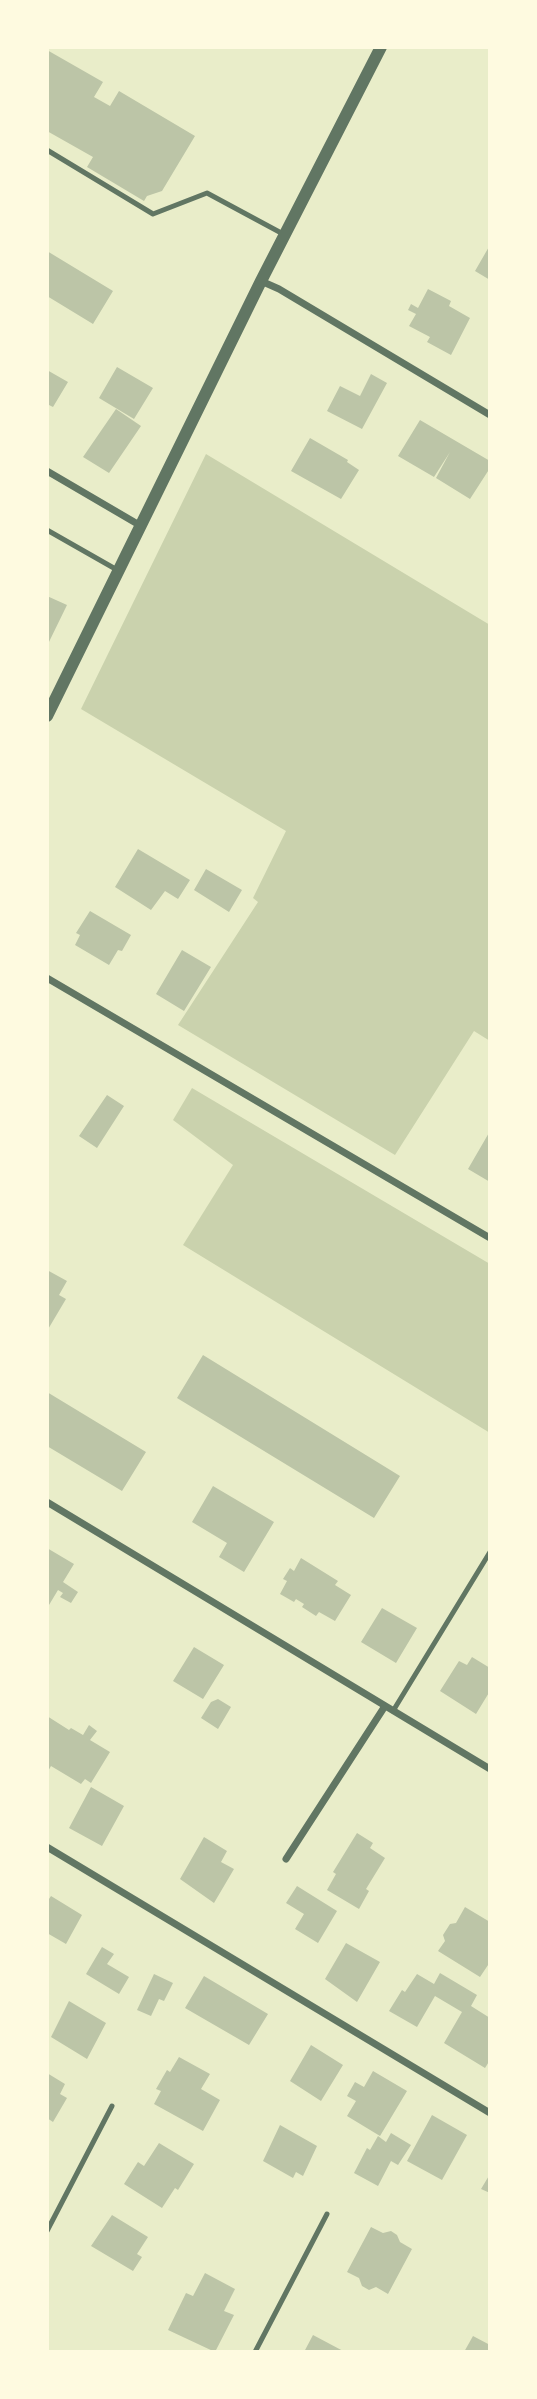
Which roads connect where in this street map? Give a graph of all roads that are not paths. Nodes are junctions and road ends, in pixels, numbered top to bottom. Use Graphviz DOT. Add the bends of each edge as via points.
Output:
graph roads {
  1 [pos="381,47"];
  2 [pos="47,150"];
  3 [pos="285,235"];
  4 [pos="261,281"];
  5 [pos="490,415"];
  6 [pos="47,471"];
  7 [pos="141,526"];
  8 [pos="47,530"];
  9 [pos="119,571"];
  10 [pos="47,716"];
  11 [pos="47,978"];
  12 [pos="490,1238"];
  13 [pos="47,1502"];
  14 [pos="490,1552"];
  15 [pos="385,1706"];
  16 [pos="394,1711"];
  17 [pos="490,1769"];
  18 [pos="47,1847"];
  19 [pos="286,1858"];
  20 [pos="112,2106"];
  21 [pos="490,2113"];
  22 [pos="327,2214"];
  23 [pos="47,2231"];
  24 [pos="255,2352"];
  1 -- 3 [label="street"];
  2 -- 3 [label="lane" via="153,214 207,193"];
  3 -- 4 [label="street"];
  4 -- 5 [label="street"];
  4 -- 7 [label="street"];
  6 -- 7 [label="street"];
  7 -- 9 [label="street"];
  8 -- 9 [label="lane"];
  9 -- 10 [label="street"];
  11 -- 12 [label="street"];
  13 -- 15 [label="street"];
  14 -- 16 [label="lane"];
  15 -- 16 [label="street"];
  15 -- 19 [label="street"];
  16 -- 17 [label="street"];
  18 -- 21 [label="street"];
  20 -- 23 [label="lane"];
  22 -- 24 [label="lane"];
}
